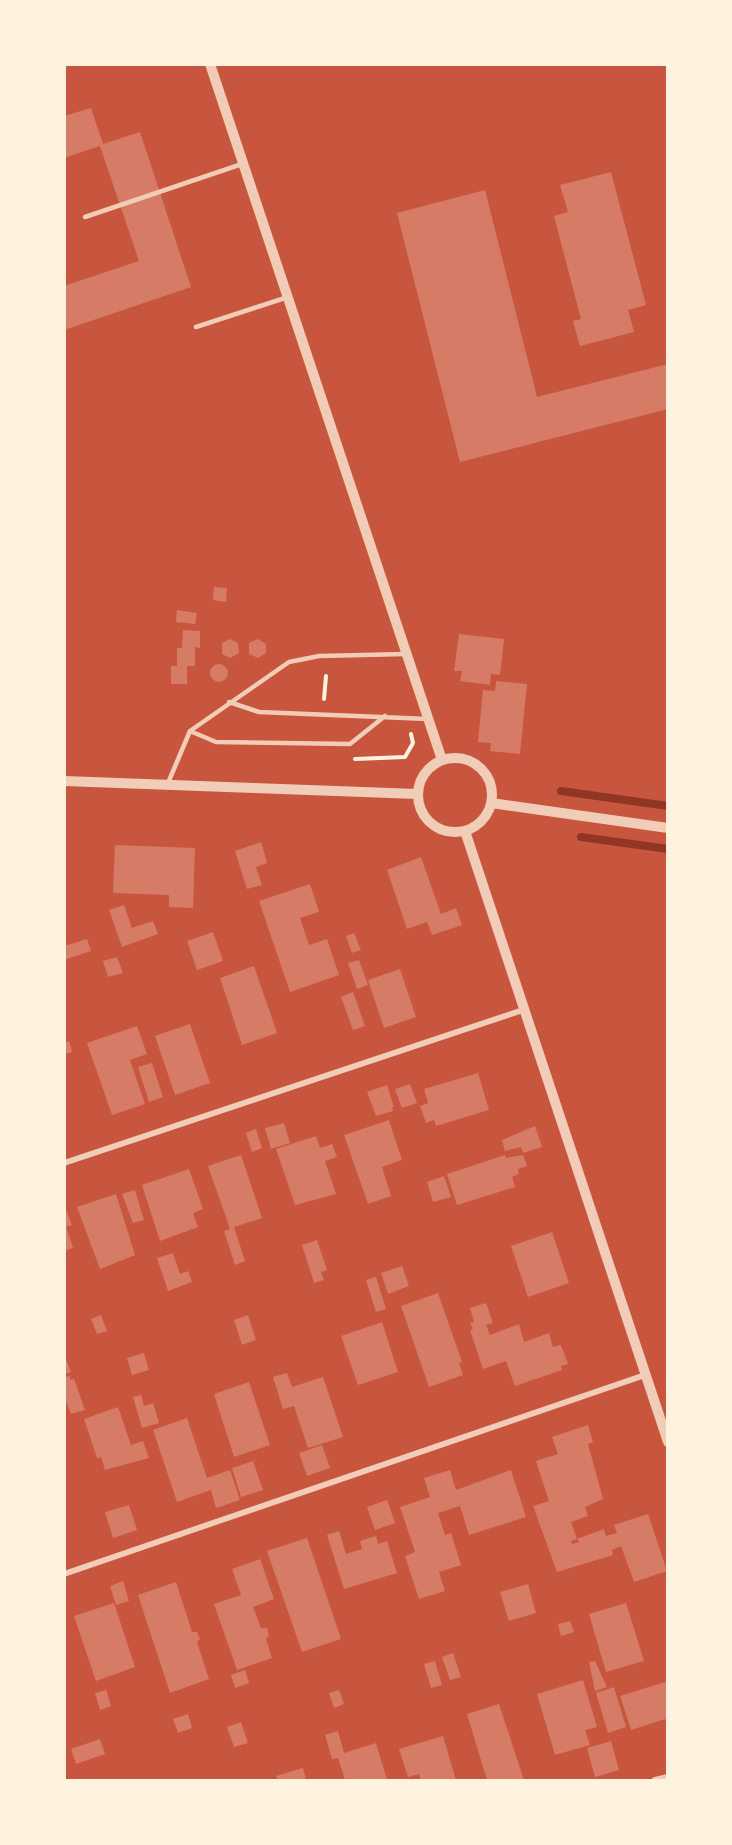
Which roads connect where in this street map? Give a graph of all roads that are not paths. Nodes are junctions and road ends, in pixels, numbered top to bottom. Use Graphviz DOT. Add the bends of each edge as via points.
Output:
graph roads {
  1 [pos="210,64"];
  2 [pos="243,163"];
  3 [pos="85,217"];
  4 [pos="288,297"];
  5 [pos="196,327"];
  6 [pos="407,654"];
  7 [pos="229,702"];
  8 [pos="385,716"];
  9 [pos="428,718"];
  10 [pos="190,731"];
  11 [pos="442,760"];
  12 [pos="64,781"];
  13 [pos="167,786"];
  14 [pos="417,794"];
  15 [pos="491,803"];
  16 [pos="668,828"];
  17 [pos="465,831"];
  18 [pos="523,1010"];
  19 [pos="64,1163"];
  20 [pos="645,1375"];
  21 [pos="668,1442"];
  22 [pos="64,1574"];
  23 [pos="668,1777"];
  24 [pos="655,1780"];
  1 -- 2 [label="street"];
  2 -- 3 [label="lane"];
  2 -- 4 [label="street"];
  4 -- 5 [label="lane"];
  4 -- 6 [label="street"];
  6 -- 7 [label="lane" via="319,656 289,662"];
  6 -- 9 [label="street"];
  7 -- 8 [label="lane" via="259,712"];
  7 -- 10 [label="lane"];
  8 -- 9 [label="lane"];
  8 -- 10 [label="lane" via="350,744 216,742"];
  9 -- 11 [label="street"];
  10 -- 13 [label="lane"];
  11 -- 14 [label="street" via="425,773"];
  11 -- 15 [label="street" via="455,757 479,767 488,777"];
  12 -- 13 [label="street"];
  13 -- 14 [label="street"];
  14 -- 17 [label="street" via="427,820 451,832"];
  15 -- 16 [label="street"];
  15 -- 17 [label="street" via="477,825"];
  17 -- 18 [label="street"];
  18 -- 19 [label="street"];
  18 -- 20 [label="street"];
  20 -- 21 [label="street"];
  20 -- 22 [label="street"];
  23 -- 24 [label="street"];
}
